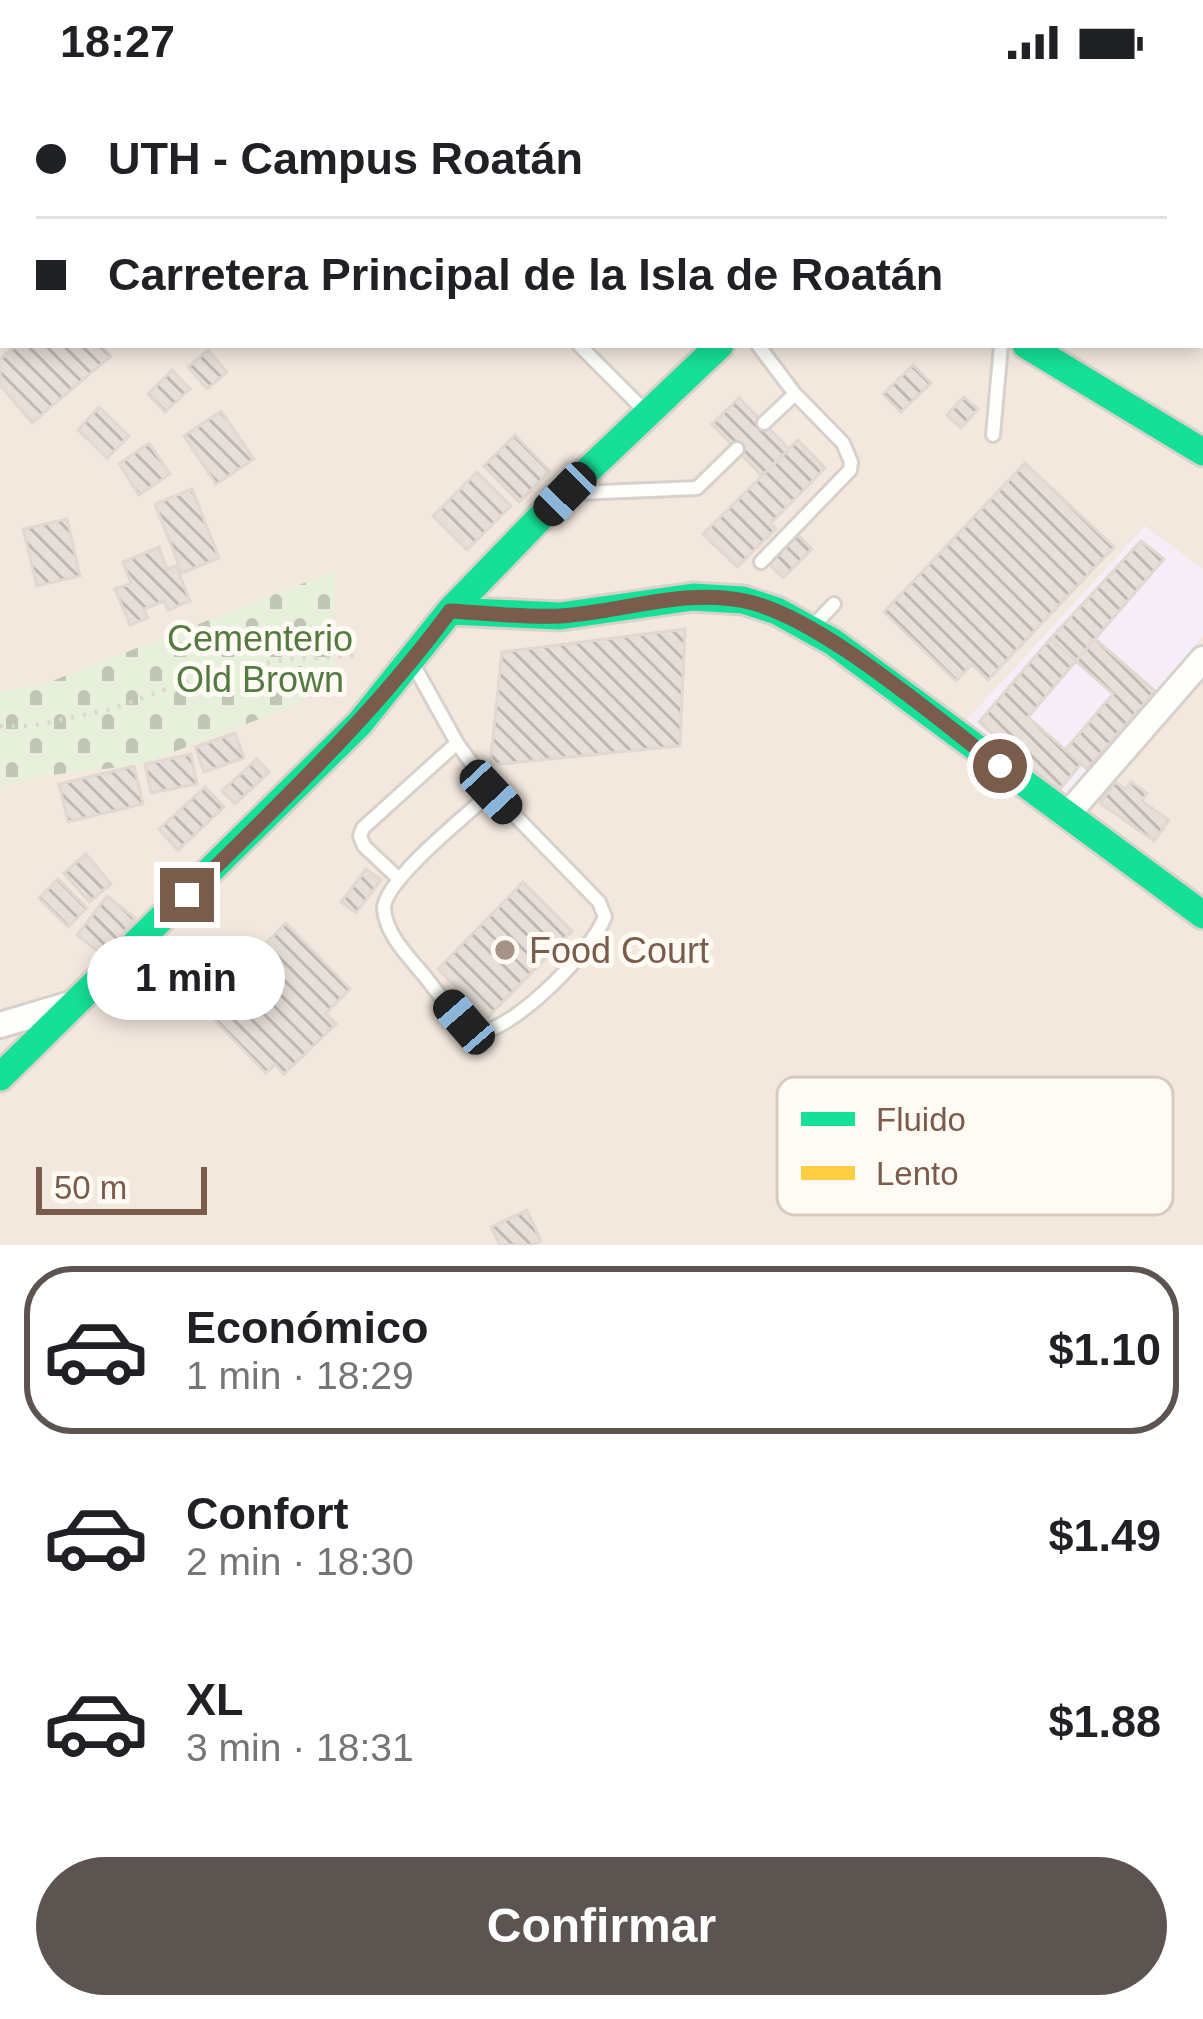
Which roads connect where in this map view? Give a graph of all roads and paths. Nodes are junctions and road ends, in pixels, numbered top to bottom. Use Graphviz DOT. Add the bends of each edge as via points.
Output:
graph roads {
  1 [pos="582,348"];
  2 [pos="717,348"];
  3 [pos="760,348"];
  4 [pos="1001,348"];
  5 [pos="1031,348"];
  6 [pos="795,394"];
  7 [pos="648,414"];
  8 [pos="764,423"];
  9 [pos="993,435"];
  10 [pos="737,449"];
  11 [pos="1203,452"];
  12 [pos="565,494"];
  13 [pos="761,562"];
  14 [pos="834,604"];
  15 [pos="450,611"];
  16 [pos="810,629"];
  17 [pos="354,656"];
  18 [pos="1203,658"];
  19 [pos="413,662"];
  20 [pos="0,726"];
  21 [pos="458,743"];
  22 [pos="491,792"];
  23 [pos="1067,815"];
  24 [pos="400,879"];
  25 [pos="1203,915"];
  26 [pos="80,1001"];
  27 [pos="0,1025"];
  28 [pos="0,1077"];
  1 -- 7 [label="lane"];
  2 -- 7 [label="street"];
  3 -- 6 [label="lane"];
  4 -- 9 [label="lane"];
  5 -- 11 [label="street"];
  6 -- 8 [label="lane"];
  6 -- 13 [label="lane" via="843,443 850,470"];
  7 -- 12 [label="street"];
  10 -- 12 [label="lane" via="697,488"];
  12 -- 15 [label="street"];
  14 -- 16 [label="lane"];
  15 -- 16 [label="street" via="560,616 693,597 743,600"];
  15 -- 19 [label="street"];
  16 -- 23 [label="street"];
  17 -- 20 [label="path" via="212,672 112,709"];
  18 -- 23 [label="street"];
  19 -- 21 [label="lane"];
  19 -- 26 [label="street"];
  21 -- 22 [label="lane"];
  21 -- 24 [label="lane" via="363,828 364,847"];
  22 -- 24 [label="lane"];
  22 -- 24 [label="lane" via="605,917 513,1020 473,1029 400,947 384,912 385,896"];
  23 -- 25 [label="street"];
  26 -- 27 [label="street"];
  26 -- 28 [label="street"];
}
